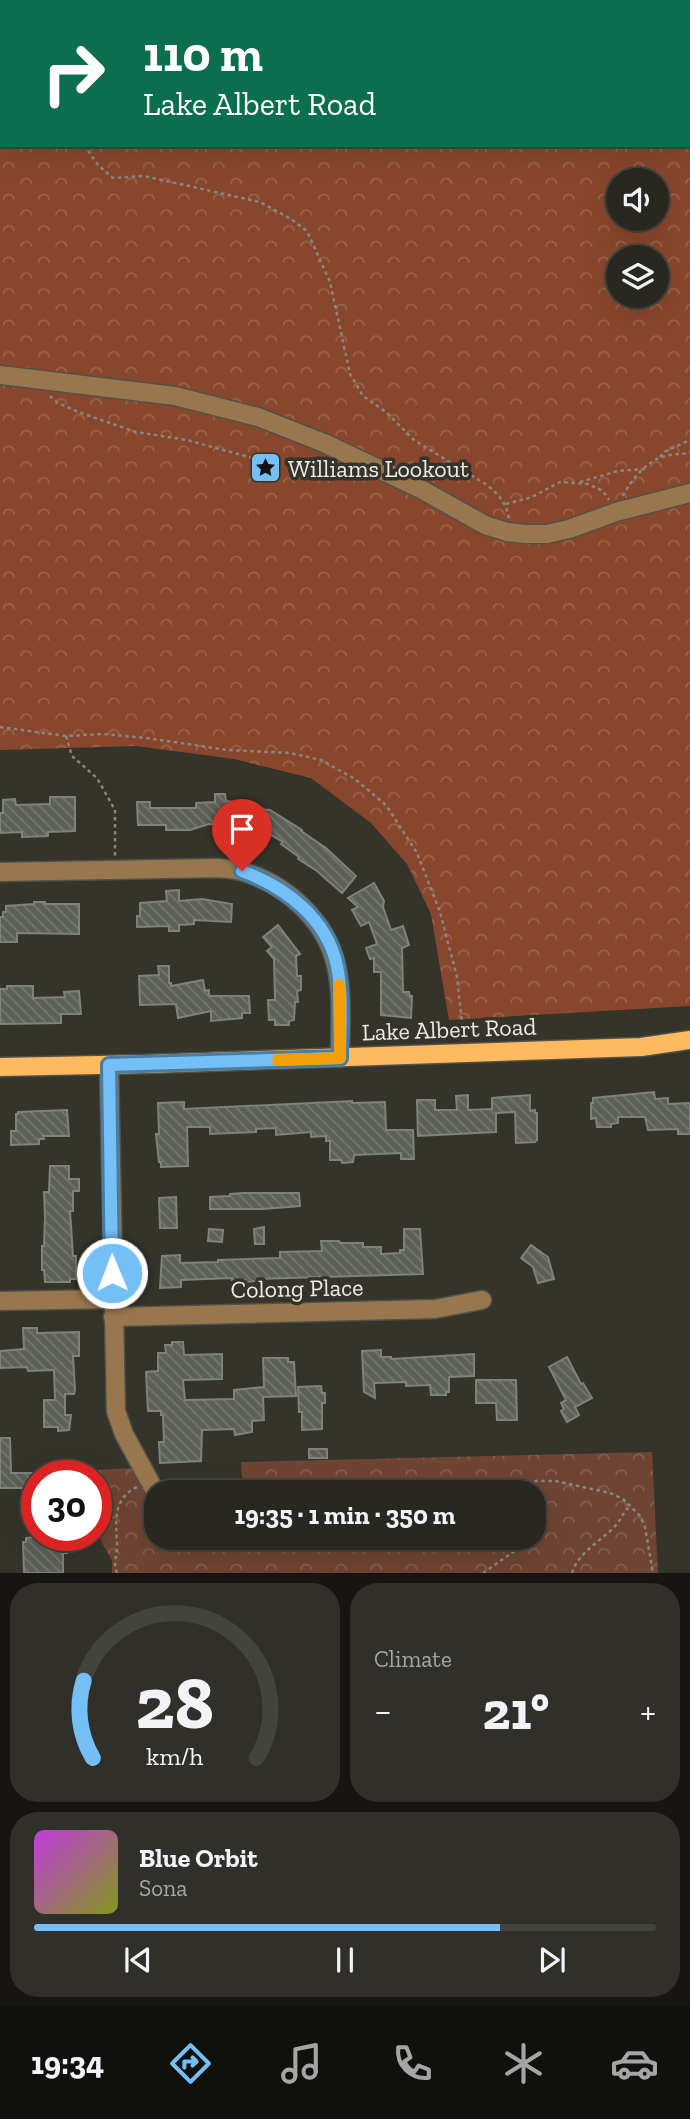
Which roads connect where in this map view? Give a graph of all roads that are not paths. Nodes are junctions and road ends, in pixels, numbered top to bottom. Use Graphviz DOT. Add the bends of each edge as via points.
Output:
graph roads {
  1 [pos="0,375"];
  2 [pos="690,493"];
  3 [pos="0,873"];
  4 [pos="690,1040"];
  5 [pos="340,1058"];
  6 [pos="109,1065"];
  7 [pos="0,1067"];
  8 [pos="482,1300"];
  9 [pos="0,1301"];
  10 [pos="113,1308"];
  11 [pos="149,1480"];
  1 -- 2 [label="street" via="175,396 258,417 324,443 485,524 511,532 547,534"];
  3 -- 5 [label="street" via="218,869 264,879 302,906 329,945 340,989"];
  4 -- 5 [label="main road, Lake Albert Road" via="641,1047"];
  5 -- 6 [label="main road, Lake Albert Road"];
  6 -- 7 [label="main road, Lake Albert Road"];
  6 -- 10 [label="street"];
  8 -- 10 [label="street, Colong Place" via="435,1309"];
  9 -- 10 [label="street, Colong Place"];
  10 -- 11 [label="street" via="118,1419"];
}
